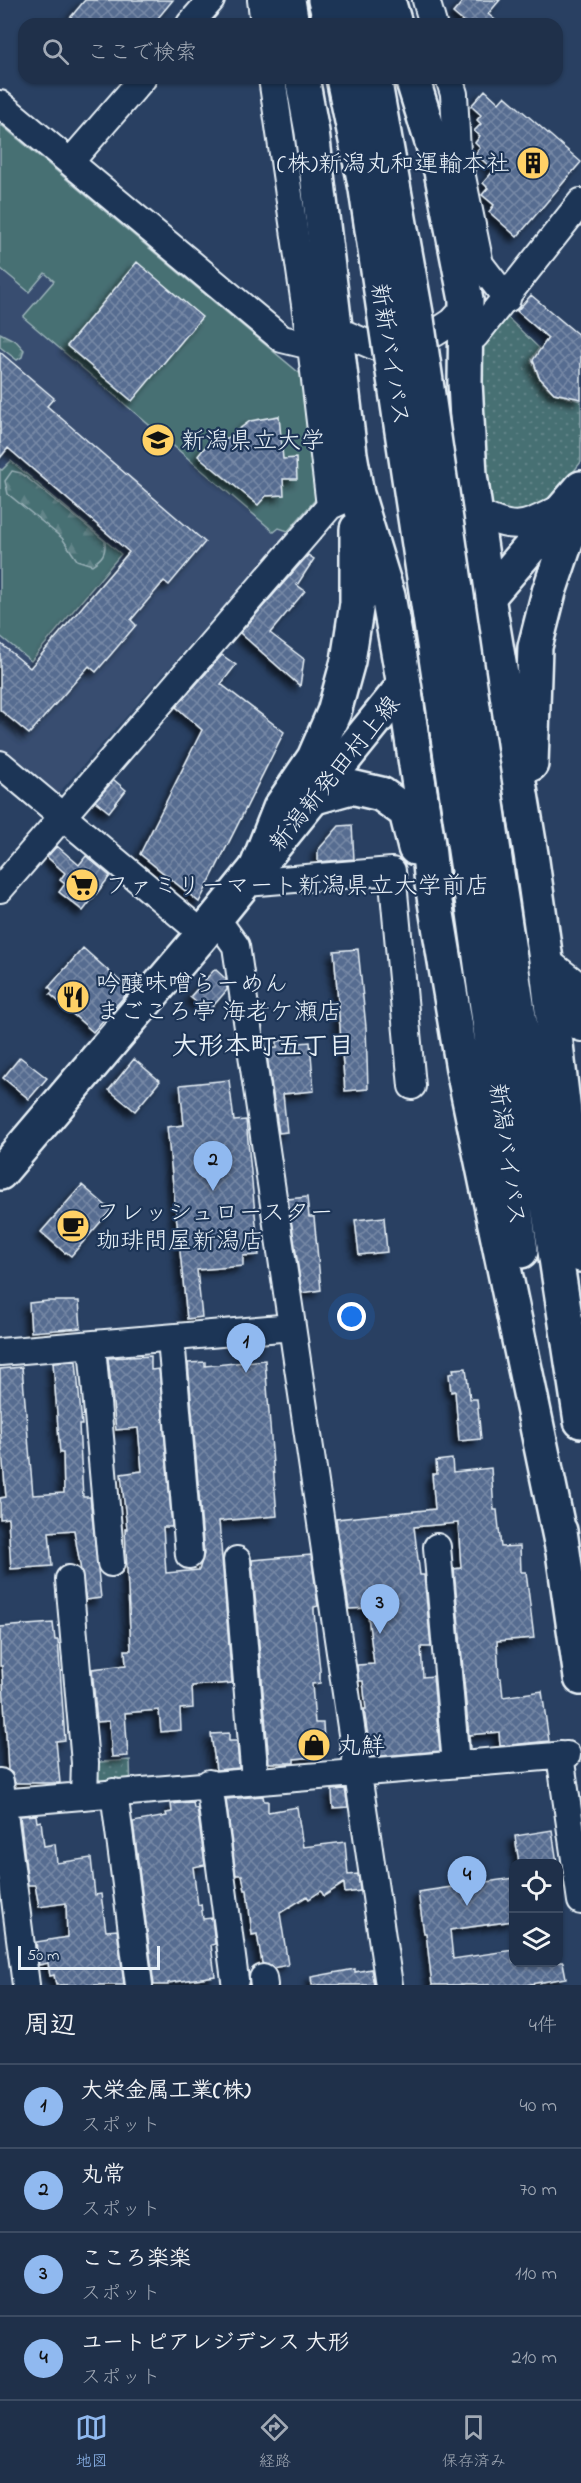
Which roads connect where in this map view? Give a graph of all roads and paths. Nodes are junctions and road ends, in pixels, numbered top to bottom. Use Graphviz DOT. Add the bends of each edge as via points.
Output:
graph roads {
  1 [pos="211,0"];
  2 [pos="261,0"];
  3 [pos="288,0"];
  4 [pos="325,0"];
  5 [pos="357,0"];
  6 [pos="388,0"];
  7 [pos="426,0"];
  8 [pos="195,18"];
  9 [pos="263,18"];
  10 [pos="291,18"];
  11 [pos="330,18"];
  12 [pos="361,18"];
  13 [pos="393,18"];
  14 [pos="431,18"];
  15 [pos="138,84"];
  16 [pos="273,84"];
  17 [pos="303,84"];
  18 [pos="344,84"];
  19 [pos="375,84"];
  20 [pos="414,84"];
  21 [pos="452,84"];
  22 [pos="0,104"];
  23 [pos="71,161"];
  24 [pos="581,202"];
  25 [pos="507,299"];
  26 [pos="465,321"];
  27 [pos="401,322"];
  28 [pos="323,338"];
  29 [pos="576,497"];
  30 [pos="343,500"];
  31 [pos="475,512"];
  32 [pos="488,597"];
  33 [pos="447,623"];
  34 [pos="404,686"];
  35 [pos="0,765"];
  36 [pos="315,797"];
  37 [pos="63,815"];
  38 [pos="530,844"];
  39 [pos="482,868"];
  40 [pos="251,876"];
  41 [pos="0,889"];
  42 [pos="209,926"];
  43 [pos="546,960"];
  44 [pos="581,1028"];
  45 [pos="457,1031"];
  46 [pos="412,1086"];
  47 [pos="0,1173"];
  48 [pos="581,1255"];
  49 [pos="292,1327"];
  50 [pos="171,1338"];
  51 [pos="92,1346"];
  52 [pos="0,1352"];
  53 [pos="581,1421"];
  54 [pos="437,1547"];
  55 [pos="563,1552"];
  56 [pos="189,1555"];
  57 [pos="237,1560"];
  58 [pos="111,1563"];
  59 [pos="69,1579"];
  60 [pos="581,1678"];
  61 [pos="456,1764"];
  62 [pos="356,1772"];
  63 [pos="255,1780"];
  64 [pos="209,1783"];
  65 [pos="114,1792"];
  66 [pos="1,1796"];
  67 [pos="84,1796"];
  68 [pos="581,1900"];
  69 [pos="235,1980"];
  70 [pos="26,1985"];
  71 [pos="139,1985"];
  72 [pos="389,1985"];
  1 -- 8 [label="street"];
  2 -- 9 [label="street"];
  3 -- 10 [label="main road"];
  4 -- 11 [label="main road"];
  5 -- 12 [label="main road"];
  6 -- 13 [label="main road"];
  7 -- 14 [label="street"];
  15 -- 23 [label="street"];
  16 -- 28 [label="street"];
  17 -- 28 [label="main road" via="312,132"];
  18 -- 27 [label="main road, 新新バイパス" via="366,189"];
  19 -- 27 [label="main road, 新新バイパス"];
  20 -- 26 [label="main road" via="441,171"];
  21 -- 25 [label="street" via="457,152 480,264"];
  22 -- 23 [label="street"];
  23 -- 28 [label="street" via="282,339"];
  24 -- 25 [label="street"];
  25 -- 26 [label="street" via="475,336"];
  26 -- 28 [label="street" via="452,322 435,333 376,347"];
  26 -- 31 [label="main road" via="465,382"];
  27 -- 33 [label="main road, 新新バイパス, bridge"];
  28 -- 30 [label="main road"];
  29 -- 31 [label="street" via="523,526 496,522"];
  29 -- 32 [label="main road, 新潟新発田村上線"];
  29 -- 38 [label="main road" via="535,647"];
  30 -- 34 [label="main road" via="388,596"];
  30 -- 37 [label="street"];
  30 -- 40 [label="main road" via="357,603 348,661 334,712 314,758 280,808"];
  31 -- 32 [label="main road"];
  32 -- 34 [label="main road, 新潟新発田村上線"];
  32 -- 38 [label="main road"];
  33 -- 39 [label="main road, 新潟バイパス, bridge"];
  34 -- 36 [label="main road, 新潟新発田村上線"];
  34 -- 45 [label="main road"];
  35 -- 37 [label="street"];
  36 -- 40 [label="main road, 新潟新発田村上線"];
  36 -- 45 [label="main road" via="351,787 381,794 406,812"];
  37 -- 41 [label="street"];
  37 -- 42 [label="street"];
  38 -- 43 [label="main road"];
  39 -- 53 [label="main road, 新潟バイパス"];
  39 -- 55 [label="main road, 新潟バイパス"];
  40 -- 42 [label="main road, 新潟新発田村上線"];
  40 -- 46 [label="street" via="392,871"];
  42 -- 47 [label="main road, 新潟新発田村上線"];
  42 -- 49 [label="street" via="236,946"];
  43 -- 44 [label="street" via="577,984"];
  43 -- 48 [label="main road"];
  45 -- 55 [label="main road"];
  49 -- 50 [label="street"];
  49 -- 62 [label="street"];
  50 -- 51 [label="street"];
  50 -- 56 [label="street"];
  51 -- 52 [label="street"];
  51 -- 58 [label="street"];
  54 -- 61 [label="street"];
  55 -- 60 [label="main road, 新潟バイパス"];
  57 -- 63 [label="street"];
  59 -- 67 [label="street" via="85,1763"];
  61 -- 62 [label="street"];
  61 -- 68 [label="street" via="564,1755"];
  62 -- 63 [label="street"];
  62 -- 72 [label="street"];
  63 -- 64 [label="street"];
  64 -- 65 [label="street"];
  64 -- 69 [label="street"];
  65 -- 67 [label="street"];
  65 -- 71 [label="street"];
  66 -- 67 [label="street"];
  66 -- 70 [label="street"];
}
